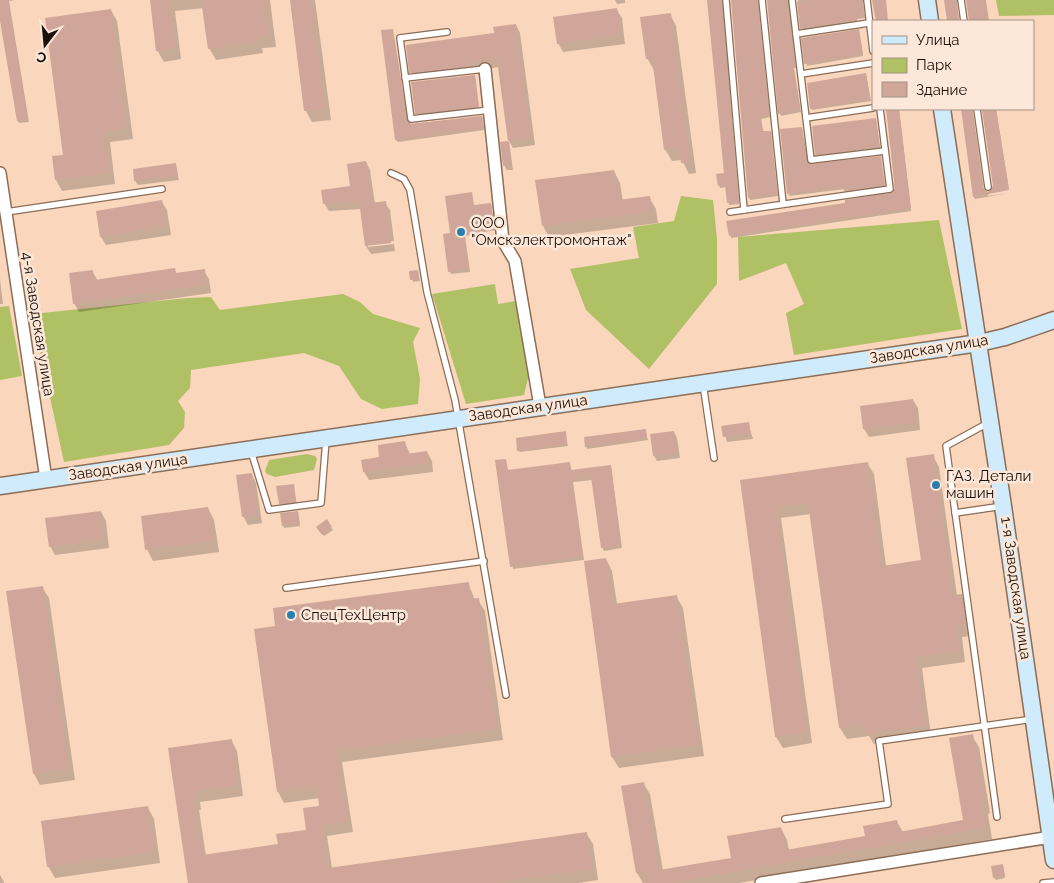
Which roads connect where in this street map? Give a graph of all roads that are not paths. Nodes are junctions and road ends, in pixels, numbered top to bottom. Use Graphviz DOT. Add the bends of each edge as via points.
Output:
graph roads {
  1 [pos="726,0"];
  2 [pos="762,0"];
  3 [pos="792,0"];
  4 [pos="867,0"];
  5 [pos="927,0"];
  6 [pos="961,0"];
  7 [pos="930,20"];
  8 [pos="964,20"];
  9 [pos="870,23"];
  10 [pos="447,32"];
  11 [pos="796,34"];
  12 [pos="872,41"];
  13 [pos="872,63"];
  14 [pos="485,69"];
  15 [pos="801,74"];
  16 [pos="405,78"];
  17 [pos="872,108"];
  18 [pos="490,110"];
  19 [pos="880,110"];
  20 [pos="942,110"];
  21 [pos="977,110"];
  22 [pos="806,118"];
  23 [pos="885,151"];
  24 [pos="0,173"];
  25 [pos="391,173"];
  26 [pos="988,187"];
  27 [pos="162,189"];
  28 [pos="783,204"];
  29 [pos="744,210"];
  30 [pos="6,212"];
  31 [pos="730,212"];
  32 [pos="1054,320"];
  33 [pos="979,343"];
  34 [pos="703,382"];
  35 [pos="540,406"];
  36 [pos="458,418"];
  37 [pos="991,422"];
  38 [pos="326,437"];
  39 [pos="250,449"];
  40 [pos="714,458"];
  41 [pos="46,479"];
  42 [pos="0,486"];
  43 [pos="1004,506"];
  44 [pos="955,513"];
  45 [pos="484,561"];
  46 [pos="286,588"];
  47 [pos="506,696"];
  48 [pos="1035,718"];
  49 [pos="985,726"];
  50 [pos="997,817"];
  51 [pos="785,819"];
  52 [pos="1051,837"];
  53 [pos="1054,860"];
  54 [pos="1054,882"];
  55 [pos="761,883"];
  56 [pos="1043,883"];
  1 -- 29 [label="lane"];
  2 -- 28 [label="lane"];
  3 -- 11 [label="lane"];
  4 -- 9 [label="lane"];
  5 -- 7 [label="main road"];
  6 -- 8 [label="lane"];
  9 -- 11 [label="lane"];
  9 -- 12 [label="lane"];
  10 -- 16 [label="lane" via="400,38"];
  11 -- 15 [label="lane"];
  13 -- 15 [label="lane"];
  14 -- 16 [label="lane"];
  14 -- 18 [label="street"];
  15 -- 22 [label="lane"];
  16 -- 18 [label="lane" via="411,120"];
  17 -- 22 [label="lane"];
  18 -- 35 [label="street" via="503,241 515,262"];
  19 -- 23 [label="lane"];
  20 -- 33 [label="main road, 1-я Заводская улица"];
  21 -- 26 [label="lane"];
  22 -- 23 [label="lane" via="811,160"];
  23 -- 28 [label="lane" via="890,189"];
  24 -- 30 [label="street, 4-я Заводская улица"];
  25 -- 36 [label="lane" via="404,179 410,190 427,292"];
  27 -- 30 [label="lane"];
  28 -- 29 [label="lane"];
  29 -- 31 [label="lane"];
  30 -- 41 [label="street, 4-я Заводская улица"];
  32 -- 33 [label="main road, Заводская улица"];
  33 -- 34 [label="main road, Заводская улица"];
  33 -- 37 [label="main road, 1-я Заводская улица"];
  34 -- 35 [label="main road, Заводская улица"];
  34 -- 40 [label="lane"];
  35 -- 36 [label="main road, Заводская улица"];
  36 -- 38 [label="main road, Заводская улица"];
  36 -- 45 [label="lane"];
  37 -- 43 [label="main road, 1-я Заводская улица"];
  37 -- 44 [label="lane" via="946,446"];
  38 -- 39 [label="main road, Заводская улица"];
  38 -- 39 [label="lane" via="321,503 269,510"];
  39 -- 41 [label="main road, Заводская улица"];
  41 -- 42 [label="main road, Заводская улица"];
  43 -- 44 [label="lane"];
  43 -- 48 [label="main road, 1-я Заводская улица"];
  44 -- 49 [label="lane"];
  45 -- 46 [label="lane"];
  45 -- 47 [label="lane"];
  48 -- 49 [label="lane"];
  48 -- 52 [label="main road, 1-я Заводская улица"];
  49 -- 50 [label="lane"];
  49 -- 51 [label="lane" via="879,741 888,804"];
  52 -- 53 [label="main road, 1-я Заводская улица"];
  52 -- 55 [label="street"];
  54 -- 56 [label="lane"];
}
